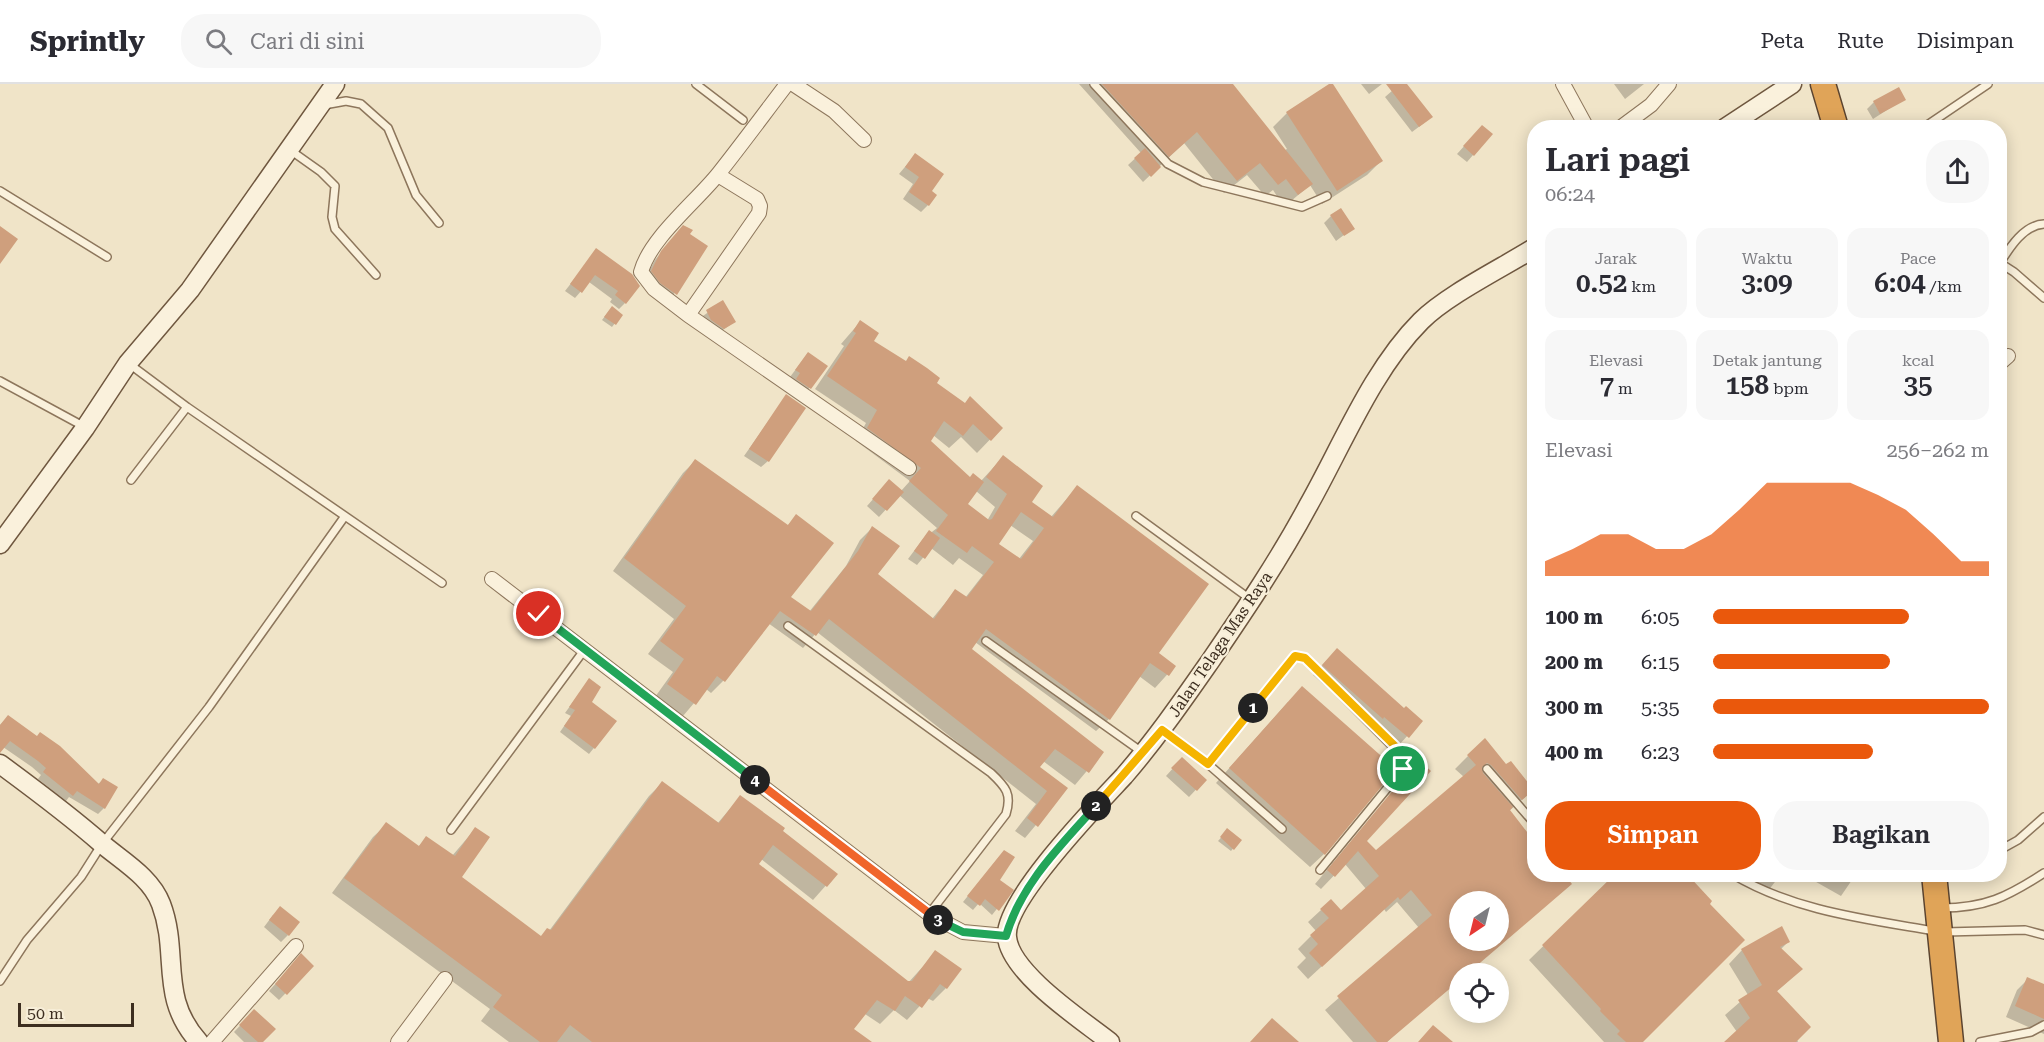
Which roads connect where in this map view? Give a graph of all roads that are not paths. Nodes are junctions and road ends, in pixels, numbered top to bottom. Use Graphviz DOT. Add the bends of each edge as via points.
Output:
graph roads {
  1 [pos="335,84"];
  2 [pos="696,84"];
  3 [pos="787,84"];
  4 [pos="793,84"];
  5 [pos="1094,84"];
  6 [pos="1563,84"];
  7 [pos="1669,84"];
  8 [pos="1792,84"];
  9 [pos="1823,84"];
  10 [pos="1988,84"];
  11 [pos="318,105"];
  12 [pos="743,120"];
  13 [pos="1583,120"];
  14 [pos="1631,120"];
  15 [pos="1737,120"];
  16 [pos="1834,120"];
  17 [pos="1936,120"];
  18 [pos="864,140"];
  19 [pos="288,149"];
  20 [pos="718,175"];
  21 [pos="0,191"];
  22 [pos="1327,196"];
  23 [pos="439,223"];
  24 [pos="2044,224"];
  25 [pos="1527,252"];
  26 [pos="2007,254"];
  27 [pos="107,257"];
  28 [pos="2007,268"];
  29 [pos="376,274"];
  30 [pos="2044,297"];
  31 [pos="688,315"];
  32 [pos="128,363"];
  33 [pos="0,381"];
  34 [pos="187,406"];
  35 [pos="85,428"];
  36 [pos="909,468"];
  37 [pos="131,480"];
  38 [pos="345,516"];
  39 [pos="1136,516"];
  40 [pos="0,544"];
  41 [pos="492,579"];
  42 [pos="442,583"];
  43 [pos="1252,601"];
  44 [pos="788,626"];
  45 [pos="986,641"];
  46 [pos="585,649"];
  47 [pos="1162,730"];
  48 [pos="1144,753"];
  49 [pos="0,764"];
  50 [pos="1208,764"];
  51 [pos="1487,769"];
  52 [pos="1527,815"];
  53 [pos="2044,817"];
  54 [pos="1282,829"];
  55 [pos="452,830"];
  56 [pos="102,844"];
  57 [pos="2007,846"];
  58 [pos="1320,870"];
  59 [pos="2044,873"];
  60 [pos="1745,882"];
  61 [pos="1937,882"];
  62 [pos="929,914"];
  63 [pos="1939,920"];
  64 [pos="2044,935"];
  65 [pos="1006,936"];
  66 [pos="296,946"];
  67 [pos="446,979"];
  68 [pos="0,981"];
  69 [pos="2044,1024"];
  70 [pos="2017,1038"];
  71 [pos="199,1042"];
  72 [pos="212,1042"];
  73 [pos="398,1042"];
  74 [pos="1110,1042"];
  75 [pos="1952,1042"];
  76 [pos="1980,1042"];
  1 -- 11 [label="main road"];
  2 -- 12 [label="lane"];
  3 -- 20 [label="street"];
  4 -- 18 [label="street" via="834,111"];
  5 -- 22 [label="lane" via="1168,164 1203,182 1302,207"];
  6 -- 13 [label="street"];
  7 -- 14 [label="street" via="1652,105"];
  8 -- 15 [label="main road"];
  9 -- 16 [label="highway"];
  10 -- 17 [label="lane"];
  11 -- 19 [label="main road"];
  11 -- 23 [label="lane" via="361,104 388,128 416,195"];
  19 -- 29 [label="lane" via="335,186 335,229"];
  19 -- 32 [label="main road" via="190,290"];
  20 -- 31 [label="street" via="757,199 759,213"];
  20 -- 31 [label="street" via="663,236 641,272 654,288"];
  21 -- 27 [label="lane"];
  24 -- 26 [label="lane" via="2023,233"];
  25 -- 43 [label="main road, Jalan Telaga Mas Raya" via="1423,319 1400,345"];
  28 -- 30 [label="lane"];
  31 -- 36 [label="street"];
  32 -- 34 [label="lane"];
  32 -- 35 [label="main road"];
  33 -- 35 [label="lane"];
  34 -- 37 [label="lane"];
  34 -- 38 [label="lane"];
  35 -- 40 [label="main road"];
  38 -- 42 [label="lane"];
  38 -- 56 [label="lane" via="209,707"];
  39 -- 43 [label="lane"];
  41 -- 46 [label="street"];
  43 -- 47 [label="main road, Jalan Telaga Mas Raya"];
  44 -- 62 [label="lane" via="991,773 1007,789 1010,801 1006,814"];
  45 -- 48 [label="lane"];
  46 -- 55 [label="lane"];
  46 -- 62 [label="street"];
  47 -- 48 [label="main road, Jalan Telaga Mas Raya"];
  47 -- 50 [label="lane"];
  48 -- 65 [label="main road, Jalan Telaga Mas Raya" via="1029,885"];
  49 -- 56 [label="main road"];
  50 -- 54 [label="lane"];
  50 -- 58 [label="lane" via="1295,656 1305,658 1406,760 1403,769"];
  51 -- 52 [label="lane"];
  53 -- 57 [label="lane"];
  56 -- 68 [label="lane"];
  56 -- 71 [label="main road" via="153,888 161,903 179,1014"];
  59 -- 63 [label="lane" via="1998,901"];
  60 -- 63 [label="lane" via="1824,912"];
  61 -- 63 [label="highway"];
  62 -- 65 [label="street" via="963,932"];
  63 -- 64 [label="lane"];
  63 -- 75 [label="highway"];
  65 -- 74 [label="main road" via="1019,964"];
  66 -- 72 [label="street"];
  67 -- 73 [label="street"];
  69 -- 70 [label="lane"];
  70 -- 76 [label="lane"];
}
